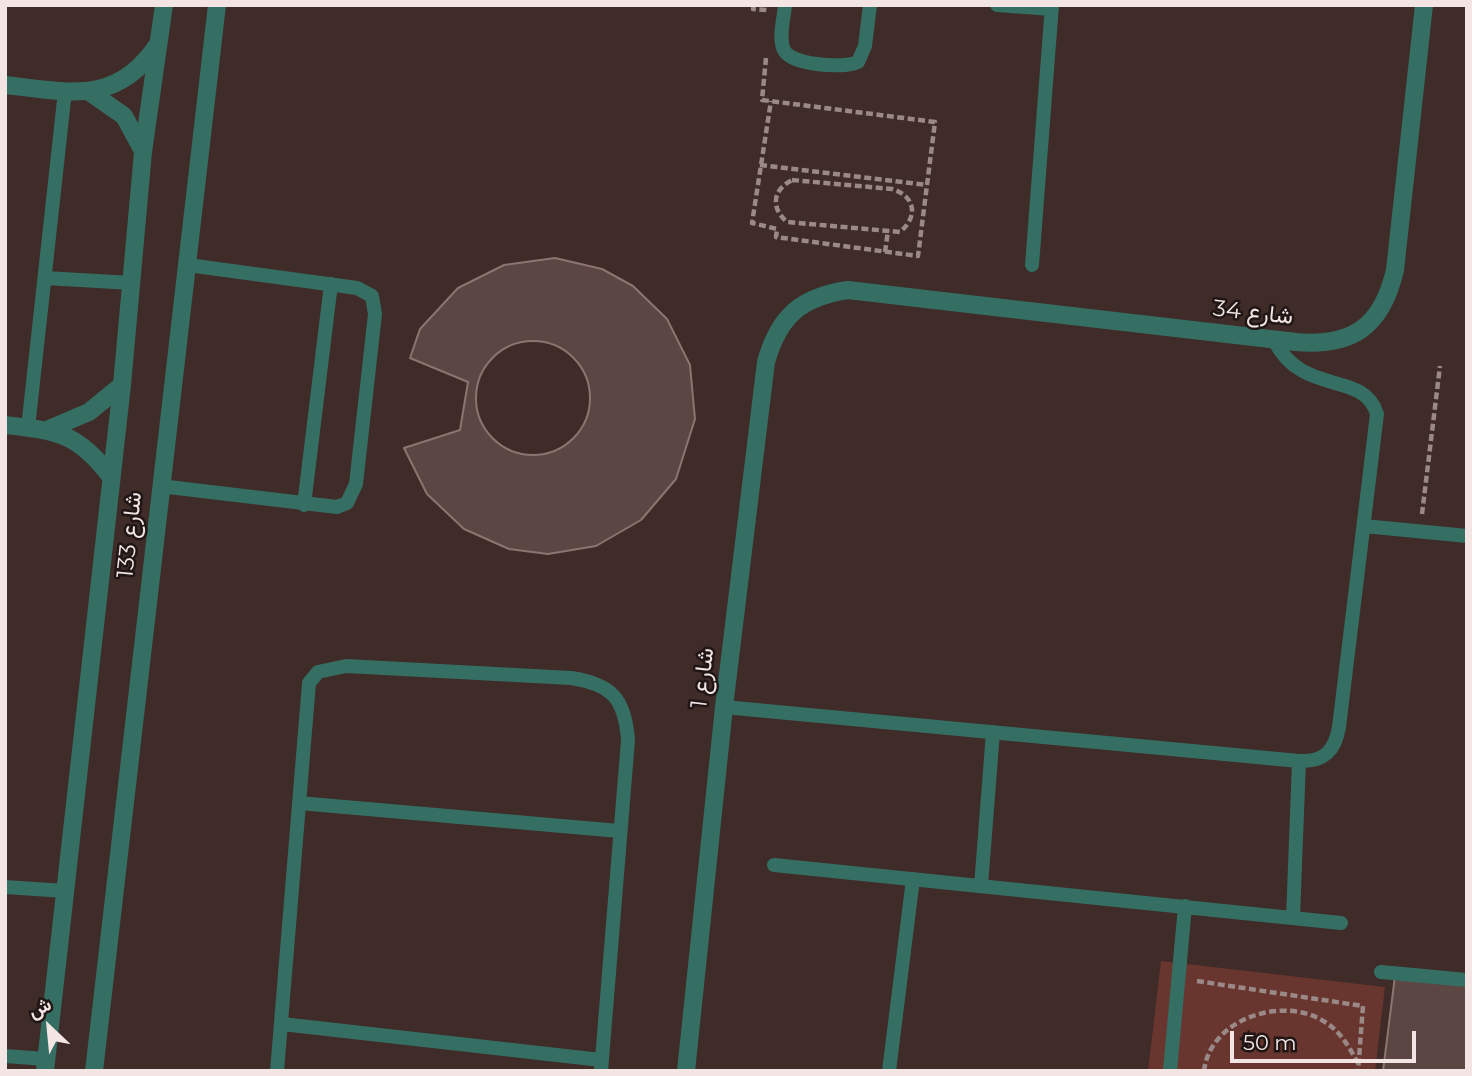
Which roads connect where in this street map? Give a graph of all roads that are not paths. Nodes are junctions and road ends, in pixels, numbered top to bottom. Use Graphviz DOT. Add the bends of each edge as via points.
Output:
graph roads {
  1 [pos="164,5"];
  2 [pos="216,5"];
  3 [pos="785,5"];
  4 [pos="870,5"];
  5 [pos="997,5"];
  6 [pos="1424,5"];
  7 [pos="1052,7"];
  8 [pos="159,41"];
  9 [pos="5,85"];
  10 [pos="65,91"];
  11 [pos="91,93"];
  12 [pos="143,152"];
  13 [pos="188,265"];
  14 [pos="1032,265"];
  15 [pos="46,278"];
  16 [pos="132,283"];
  17 [pos="331,284"];
  18 [pos="803,303"];
  19 [pos="1274,340"];
  20 [pos="122,385"];
  21 [pos="5,425"];
  22 [pos="28,428"];
  23 [pos="49,429"];
  24 [pos="111,477"];
  25 [pos="160,486"];
  26 [pos="304,505"];
  27 [pos="1364,526"];
  28 [pos="1467,536"];
  29 [pos="724,707"];
  30 [pos="993,732"];
  31 [pos="1298,761"];
  32 [pos="299,803"];
  33 [pos="620,831"];
  34 [pos="774,865"];
  35 [pos="913,879"];
  36 [pos="981,886"];
  37 [pos="5,887"];
  38 [pos="65,891"];
  39 [pos="1185,906"];
  40 [pos="1293,918"];
  41 [pos="1341,923"];
  42 [pos="1381,972"];
  43 [pos="1467,980"];
  44 [pos="282,1024"];
  45 [pos="5,1056"];
  46 [pos="46,1065"];
  47 [pos="601,1065"];
  48 [pos="94,1071"];
  49 [pos="277,1071"];
  50 [pos="686,1071"];
  51 [pos="889,1071"];
  52 [pos="1170,1071"];
  1 -- 8 [label="street, شارع 133"];
  2 -- 13 [label="street, شارع 133"];
  3 -- 4 [label="lane" via="782,36 790,59 841,66 858,62 862,54"];
  5 -- 7 [label="lane"];
  6 -- 19 [label="street, شارع 34" via="1389,297 1373,320 1350,337 1324,345"];
  7 -- 14 [label="lane"];
  8 -- 11 [label="street" via="131,75"];
  8 -- 12 [label="street, شارع 133"];
  9 -- 10 [label="street"];
  10 -- 11 [label="street"];
  10 -- 15 [label="lane"];
  11 -- 12 [label="street" via="124,116"];
  12 -- 16 [label="street, شارع 133"];
  13 -- 17 [label="lane"];
  13 -- 25 [label="street, شارع 133"];
  15 -- 16 [label="lane"];
  15 -- 22 [label="lane"];
  16 -- 20 [label="street, شارع 133"];
  17 -- 26 [label="lane"];
  17 -- 26 [label="lane" via="366,290 376,305 357,471 353,495 346,503 337,507"];
  18 -- 19 [label="street, شارع 34" via="825,293 848,290"];
  18 -- 29 [label="street, شارع 1" via="772,339 766,362"];
  19 -- 27 [label="lane" via="1281,354 1305,375 1364,392 1373,401 1377,414"];
  20 -- 23 [label="street" via="89,412"];
  20 -- 24 [label="street, شارع 133"];
  21 -- 22 [label="street"];
  22 -- 23 [label="street"];
  23 -- 24 [label="street" via="84,447"];
  24 -- 38 [label="street, شارع 133"];
  25 -- 26 [label="lane"];
  25 -- 48 [label="street, شارع 133"];
  27 -- 28 [label="lane"];
  27 -- 31 [label="lane" via="1336,742 1328,755 1314,762"];
  29 -- 30 [label="lane"];
  29 -- 50 [label="street, شارع 1"];
  30 -- 31 [label="lane"];
  30 -- 36 [label="lane"];
  31 -- 40 [label="lane"];
  32 -- 33 [label="lane"];
  32 -- 33 [label="lane" via="308,690 318,672 346,666 571,678 595,681 615,695 626,716"];
  32 -- 44 [label="lane"];
  33 -- 47 [label="lane"];
  34 -- 35 [label="lane"];
  35 -- 36 [label="lane"];
  35 -- 51 [label="lane"];
  36 -- 39 [label="lane"];
  37 -- 38 [label="lane"];
  38 -- 46 [label="street, شارع 133"];
  39 -- 40 [label="lane"];
  39 -- 52 [label="lane"];
  40 -- 41 [label="lane"];
  42 -- 43 [label="lane"];
  44 -- 47 [label="lane"];
  44 -- 49 [label="lane"];
  45 -- 46 [label="lane"];
}
